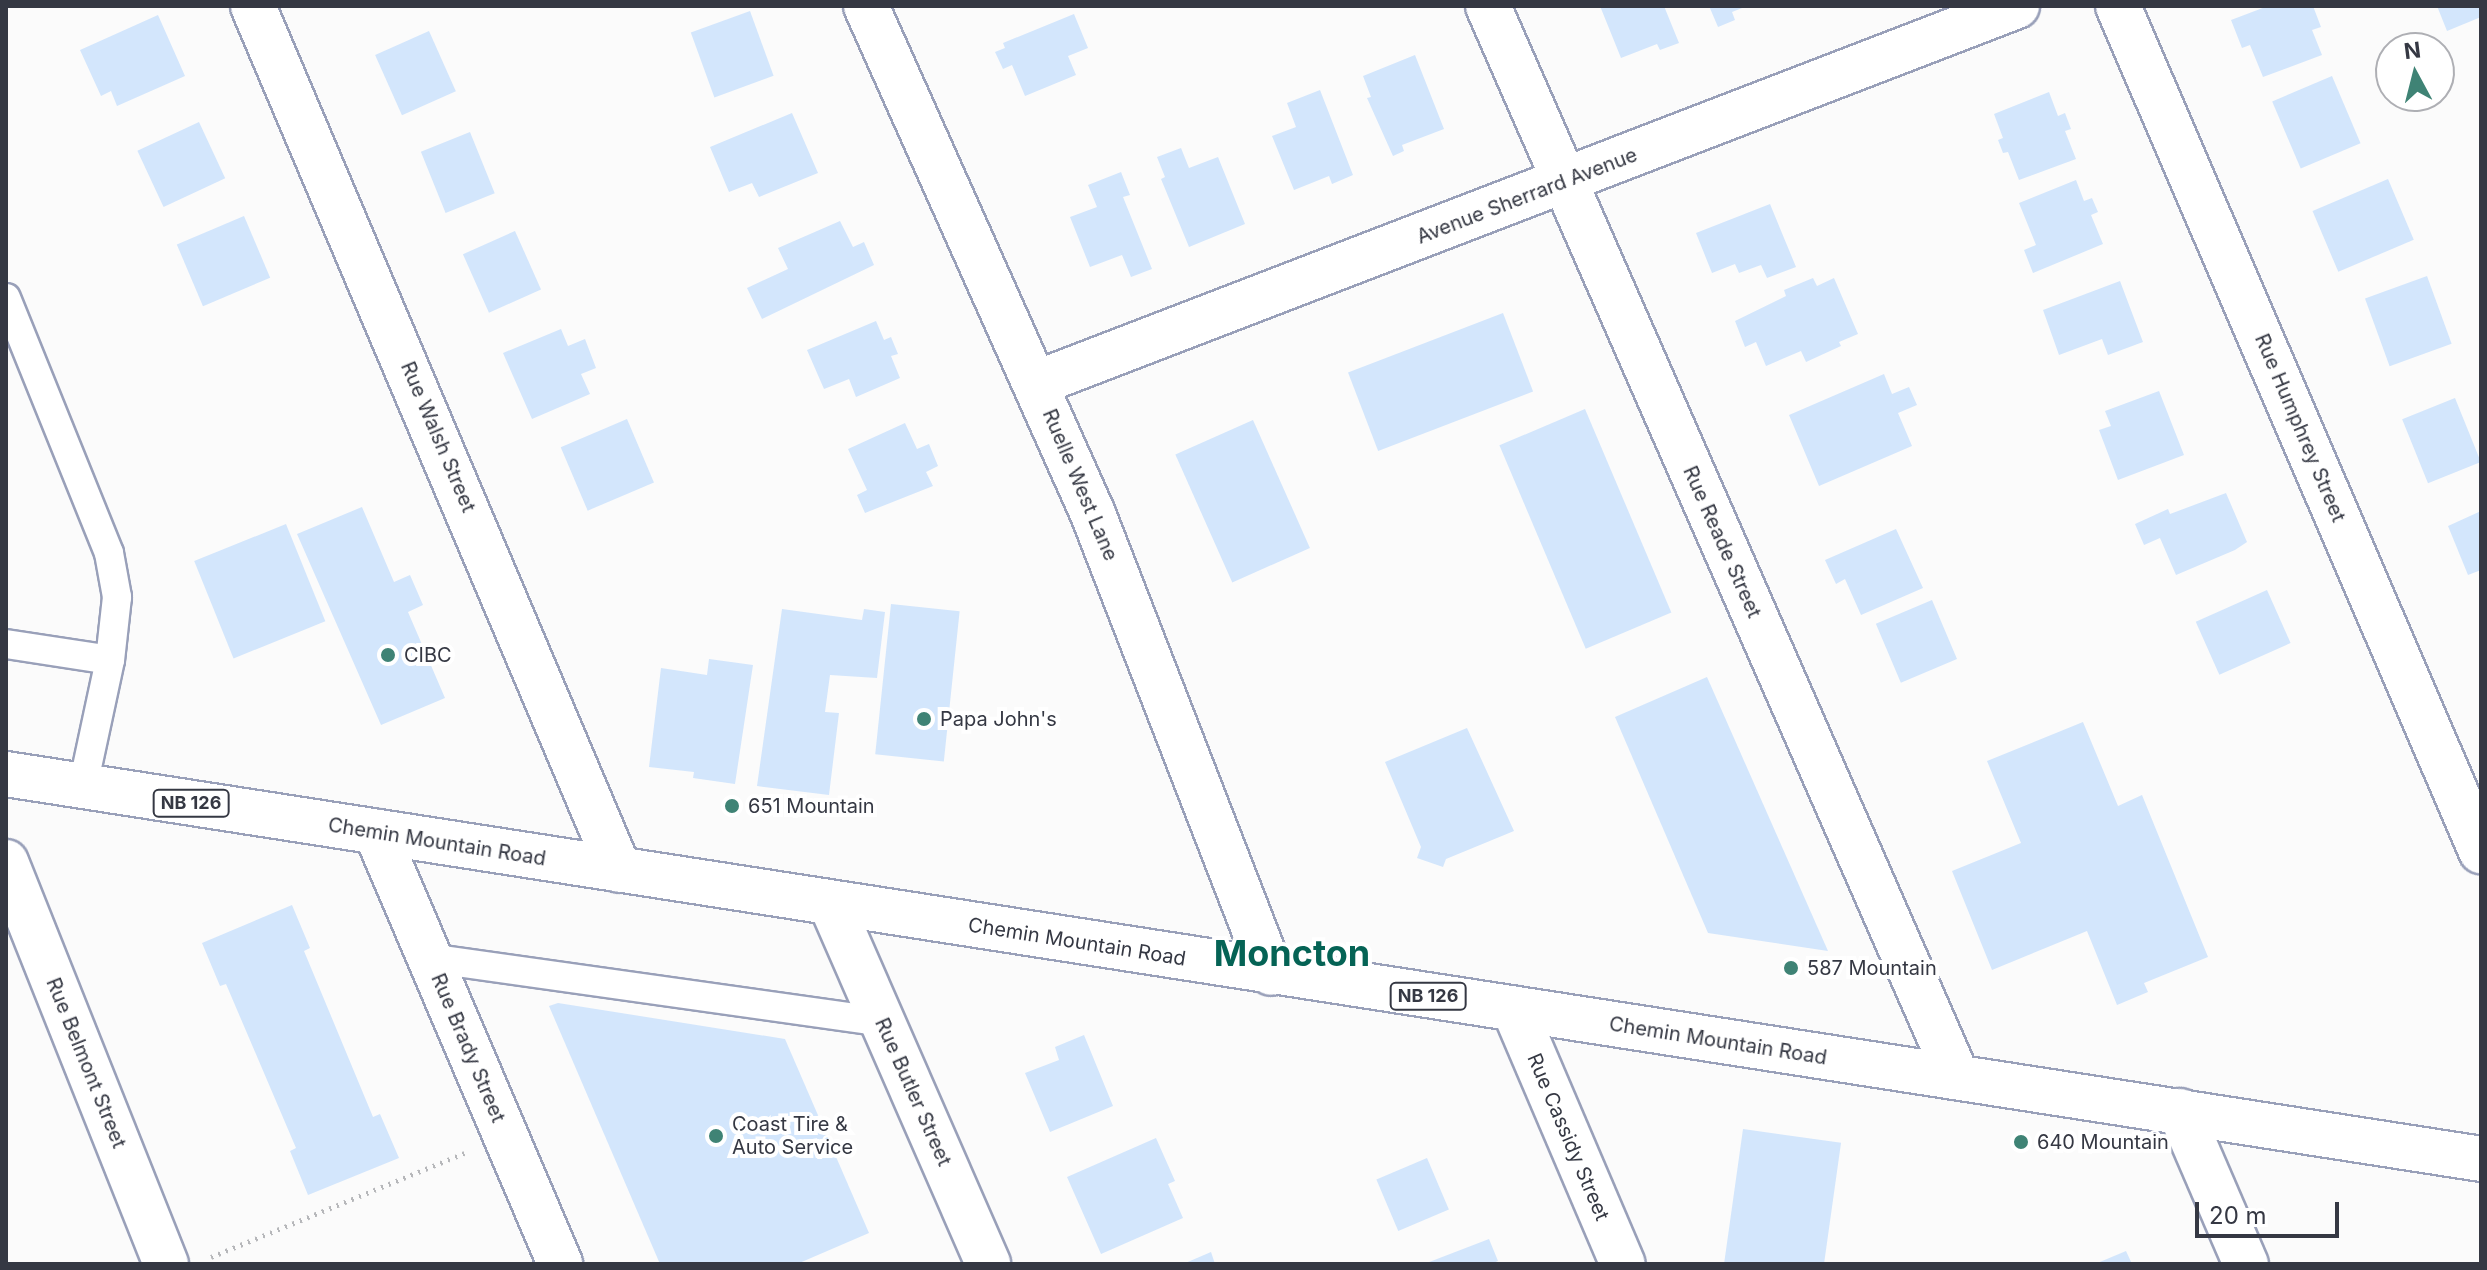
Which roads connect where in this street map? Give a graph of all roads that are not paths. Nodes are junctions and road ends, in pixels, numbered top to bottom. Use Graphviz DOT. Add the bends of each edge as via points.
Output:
graph roads {
  1 [pos="253,6"];
  2 [pos="866,6"];
  3 [pos="1488,6"];
  4 [pos="2017,6"];
  5 [pos="2118,6"];
  6 [pos="1564,182"];
  7 [pos="6,298"];
  8 [pos="1037,383"];
  9 [pos="6,644"];
  10 [pos="110,660"];
  11 [pos="6,774"];
  12 [pos="83,786"];
  13 [pos="376,832"];
  14 [pos="2481,851"];
  15 [pos="6,862"];
  16 [pos="619,870"];
  17 [pos="834,912"];
  18 [pos="429,958"];
  19 [pos="1271,973"];
  20 [pos="1514,1009"];
  21 [pos="882,1022"];
  22 [pos="1957,1077"];
  23 [pos="2180,1111"];
  24 [pos="2481,1159"];
  25 [pos="166,1264"];
  26 [pos="560,1264"];
  27 [pos="988,1264"];
  28 [pos="1623,1264"];
  29 [pos="2246,1264"];
  1 -- 16 [label="street, Rue Walsh Street"];
  2 -- 8 [label="street, Ruelle West Lane"];
  3 -- 6 [label="street, Rue Reade Street"];
  4 -- 6 [label="street, Avenue Sherrard Avenue"];
  5 -- 14 [label="street, Rue Humphrey Street"];
  6 -- 8 [label="street, Avenue Sherrard Avenue"];
  6 -- 22 [label="street, Rue Reade Street"];
  7 -- 10 [label="lane" via="109,553 117,597"];
  8 -- 19 [label="street, Ruelle West Lane"];
  9 -- 10 [label="lane"];
  10 -- 12 [label="lane"];
  11 -- 12 [label="street, Chemin Mountain Road / NB 126"];
  12 -- 13 [label="street, Chemin Mountain Road / NB 126"];
  13 -- 16 [label="street, Chemin Mountain Road / NB 126"];
  13 -- 18 [label="street, Rue Brady Street"];
  15 -- 25 [label="street, Rue Belmont Street"];
  16 -- 17 [label="street, Chemin Mountain Road / NB 126"];
  17 -- 19 [label="street, Chemin Mountain Road / NB 126"];
  17 -- 21 [label="street, Rue Butler Street"];
  18 -- 21 [label="lane"];
  18 -- 26 [label="street, Rue Brady Street"];
  19 -- 20 [label="street, Chemin Mountain Road / NB 126"];
  20 -- 22 [label="street, Chemin Mountain Road / NB 126"];
  20 -- 28 [label="street, Rue Cassidy Street"];
  21 -- 27 [label="street, Rue Butler Street"];
  22 -- 23 [label="street, Chemin Mountain Road / NB 126"];
  23 -- 24 [label="street, Chemin Mountain Road / NB 126"];
  23 -- 29 [label="street"];
}
